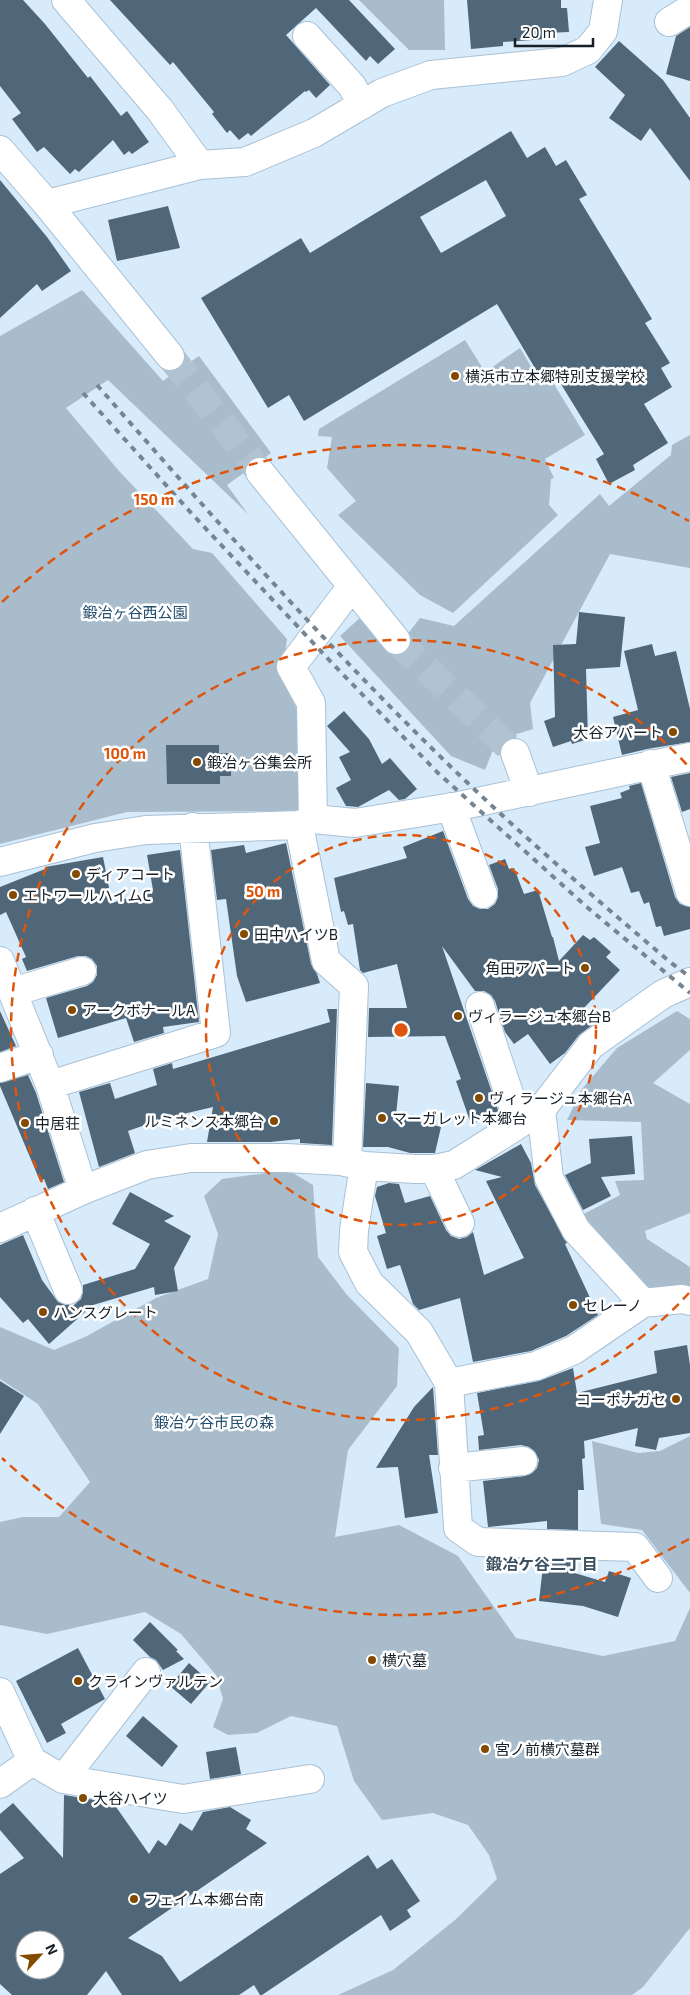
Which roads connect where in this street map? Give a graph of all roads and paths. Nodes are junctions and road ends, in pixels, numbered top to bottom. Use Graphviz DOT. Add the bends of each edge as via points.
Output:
graph roads {
  1 [pos="66,0"];
  2 [pos="608,0"];
  3 [pos="307,36"];
  4 [pos="362,105"];
  5 [pos="0,150"];
  6 [pos="200,165"];
  7 [pos="47,204"];
  8 [pos="170,356"];
  9 [pos="260,472"];
  10 [pos="352,586"];
  11 [pos="396,640"];
  12 [pos="515,753"];
  13 [pos="690,757"];
  14 [pos="651,764"];
  15 [pos="529,792"];
  16 [pos="451,808"];
  17 [pos="306,822"];
  18 [pos="193,827"];
  19 [pos="0,862"];
  20 [pos="690,892"];
  21 [pos="483,894"];
  22 [pos="0,961"];
  23 [pos="82,971"];
  24 [pos="690,982"];
  25 [pos="12,992"];
  26 [pos="480,1006"];
  27 [pos="38,1055"];
  28 [pos="0,1068"];
  29 [pos="50,1084"];
  30 [pos="530,1117"];
  31 [pos="356,1164"];
  32 [pos="434,1169"];
  33 [pos="83,1190"];
  34 [pos="35,1211"];
  35 [pos="460,1223"];
  36 [pos="0,1228"];
  37 [pos="68,1290"];
  38 [pos="690,1300"];
  39 [pos="643,1303"];
  40 [pos="449,1383"];
  41 [pos="523,1460"];
  42 [pos="453,1468"];
  43 [pos="658,1578"];
  44 [pos="146,1672"];
  45 [pos="0,1692"];
  46 [pos="32,1761"];
  47 [pos="63,1779"];
  48 [pos="310,1779"];
  49 [pos="0,1784"];
  1 -- 6 [label="street" via="160,110"];
  2 -- 4 [label="street" via="603,31 588,50 562,62 431,75 382,93"];
  3 -- 4 [label="street" via="352,86"];
  4 -- 6 [label="street" via="314,133 245,162"];
  5 -- 7 [label="street"];
  6 -- 7 [label="street"];
  7 -- 8 [label="street"];
  9 -- 10 [label="street"];
  10 -- 11 [label="street"];
  10 -- 17 [label="street" via="291,667 311,703"];
  12 -- 15 [label="street"];
  13 -- 14 [label="street"];
  14 -- 15 [label="street"];
  14 -- 20 [label="street"];
  15 -- 16 [label="street"];
  16 -- 17 [label="street" via="355,823"];
  16 -- 21 [label="street"];
  17 -- 18 [label="street"];
  17 -- 31 [label="street" via="326,961 354,986"];
  18 -- 19 [label="street" via="95,838"];
  18 -- 29 [label="street" via="216,1033"];
  22 -- 25 [label="street"];
  23 -- 25 [label="street"];
  24 -- 30 [label="street" via="663,994 591,1045"];
  25 -- 27 [label="street"];
  26 -- 30 [label="street"];
  27 -- 28 [label="street"];
  27 -- 29 [label="street"];
  29 -- 33 [label="street"];
  30 -- 32 [label="street" via="454,1165"];
  30 -- 39 [label="street" via="549,1178 576,1230"];
  31 -- 32 [label="street"];
  31 -- 33 [label="street" via="286,1158 191,1158 147,1164"];
  31 -- 40 [label="street" via="352,1252 369,1283 419,1332"];
  32 -- 35 [label="street"];
  33 -- 34 [label="street"];
  34 -- 36 [label="street"];
  34 -- 37 [label="street"];
  38 -- 39 [label="street"];
  39 -- 40 [label="street" via="574,1350 536,1366"];
  40 -- 42 [label="street"];
  41 -- 42 [label="street"];
  42 -- 43 [label="street" via="458,1528 478,1542 635,1547"];
  44 -- 47 [label="street"];
  45 -- 46 [label="street"];
  46 -- 47 [label="street"];
  46 -- 49 [label="street"];
  47 -- 48 [label="street" via="184,1799"];
}
